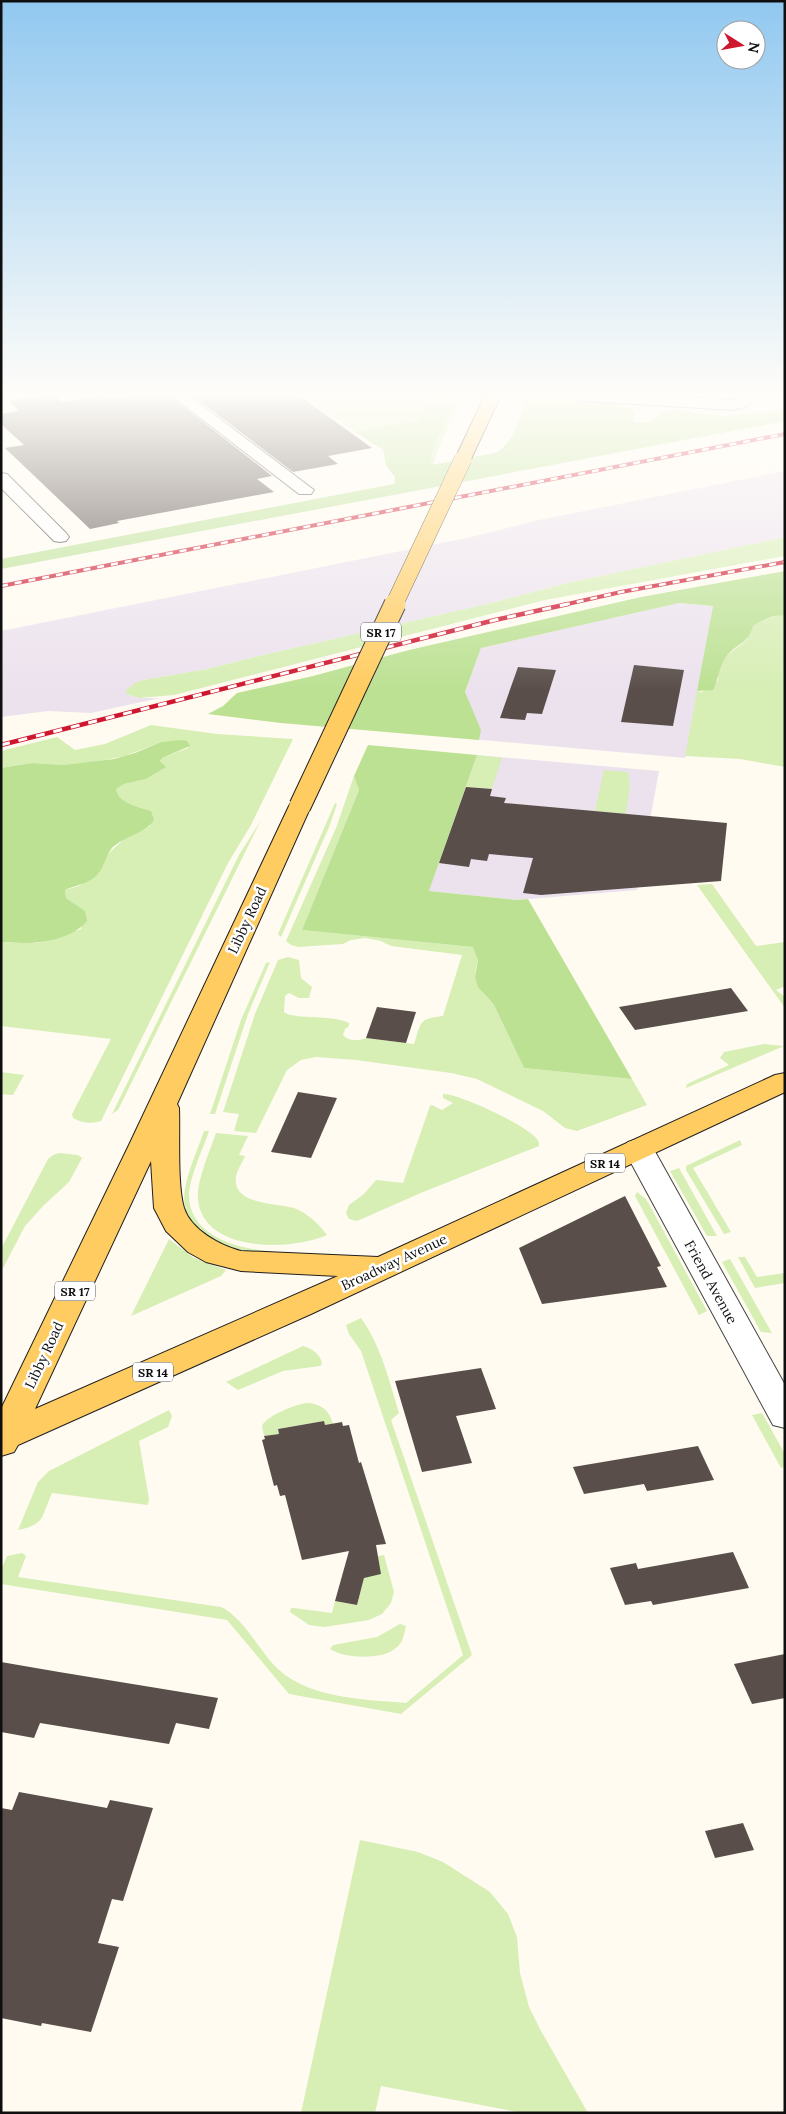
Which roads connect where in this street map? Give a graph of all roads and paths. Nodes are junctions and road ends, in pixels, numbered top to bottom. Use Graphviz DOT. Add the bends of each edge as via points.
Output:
graph roads {
  1 [pos="17,494"];
  2 [pos="447,494"];
  3 [pos="60,537"];
  4 [pos="785,1081"];
  5 [pos="164,1098"];
  6 [pos="638,1148"];
  7 [pos="380,1268"];
  8 [pos="785,1416"];
  9 [pos="3,1440"];
  1 -- 3 [label="street"];
  2 -- 5 [label="main road, Libby Road / SR 17, bridge"];
  4 -- 6 [label="main road, Broadway Avenue / SR 14"];
  5 -- 7 [label="main road" via="169,1208 177,1224 190,1238 217,1255 241,1261"];
  5 -- 9 [label="main road, Libby Road / SR 17"];
  6 -- 7 [label="main road, Broadway Avenue / SR 14"];
  6 -- 8 [label="street, Friend Avenue"];
  7 -- 9 [label="main road, Broadway Avenue / SR 14"];
}
